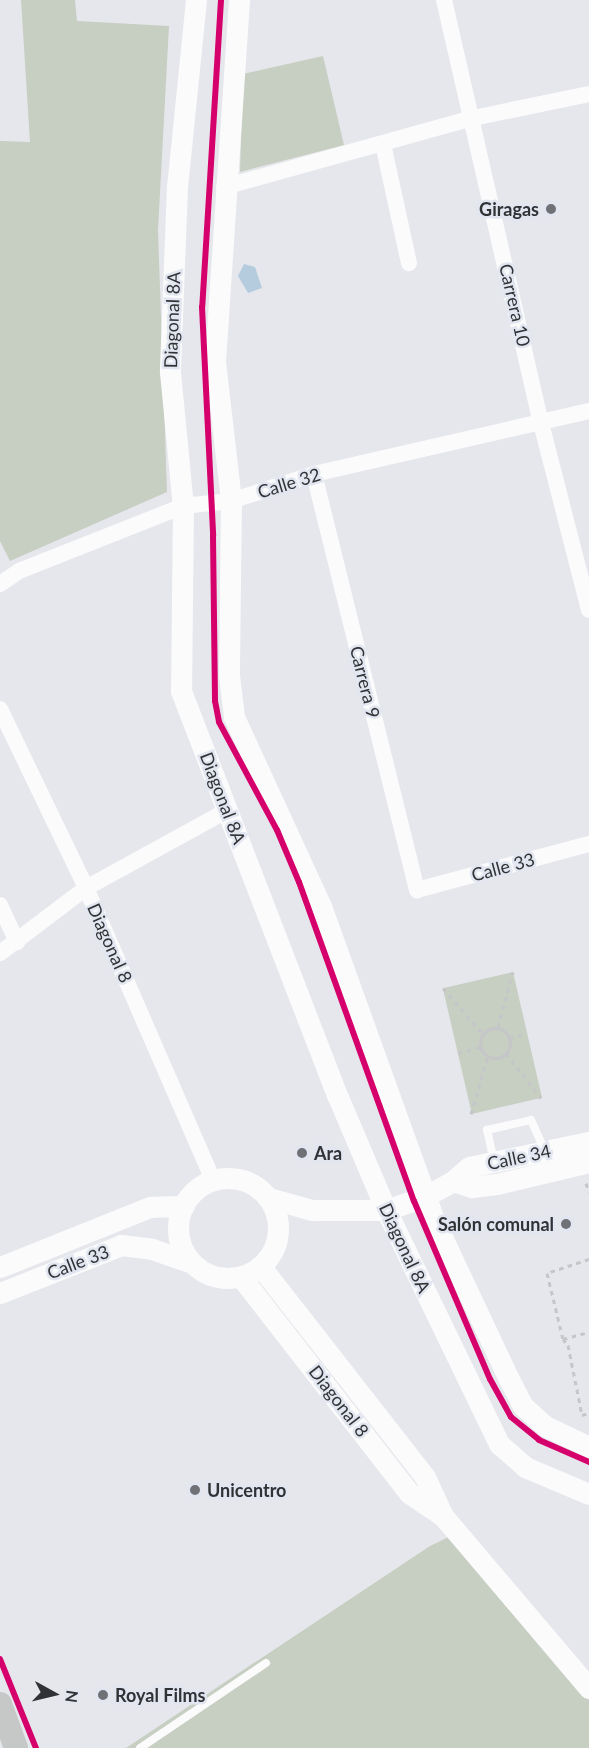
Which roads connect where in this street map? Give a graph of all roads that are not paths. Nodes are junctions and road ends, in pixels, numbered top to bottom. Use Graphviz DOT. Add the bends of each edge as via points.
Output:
graph roads {
  1 [pos="196,0"];
  2 [pos="239,0"];
  3 [pos="444,0"];
  4 [pos="589,94"];
  5 [pos="473,118"];
  6 [pos="383,144"];
  7 [pos="224,188"];
  8 [pos="410,263"];
  9 [pos="589,411"];
  10 [pos="542,423"];
  11 [pos="314,474"];
  12 [pos="231,501"];
  13 [pos="183,506"];
  14 [pos="0,585"];
  15 [pos="589,610"];
  16 [pos="0,709"];
  17 [pos="228,810"];
  18 [pos="589,843"];
  19 [pos="86,888"];
  20 [pos="417,890"];
  21 [pos="0,904"];
  22 [pos="17,942"];
  23 [pos="0,953"];
  24 [pos="589,1142"];
  25 [pos="545,1152"];
  26 [pos="494,1162"];
  27 [pos="589,1162"];
  28 [pos="213,1180"];
  29 [pos="453,1181"];
  30 [pos="426,1196"];
  31 [pos="270,1198"];
  32 [pos="184,1206"];
  33 [pos="312,1210"];
  34 [pos="386,1210"];
  35 [pos="279,1229"];
  36 [pos="192,1263"];
  37 [pos="0,1267"];
  38 [pos="261,1267"];
  39 [pos="241,1277"];
  40 [pos="0,1293"];
  41 [pos="589,1447"];
  42 [pos="589,1494"];
  43 [pos="443,1516"];
  44 [pos="266,1663"];
  45 [pos="589,1688"];
  46 [pos="0,1704"];
  47 [pos="16,1748"];
  48 [pos="140,1748"];
  1 -- 13 [label="street, Diagonal 8A" via="177,186 170,372"];
  2 -- 7 [label="street"];
  3 -- 5 [label="street, Carrera 10"];
  4 -- 5 [label="street"];
  5 -- 6 [label="street"];
  5 -- 10 [label="street, Carrera 10"];
  6 -- 7 [label="street"];
  6 -- 8 [label="street"];
  7 -- 12 [label="street" via="215,362"];
  9 -- 10 [label="street, Calle 32"];
  10 -- 11 [label="street, Calle 32"];
  10 -- 15 [label="street, Carrera 10"];
  11 -- 12 [label="street, Calle 32"];
  11 -- 20 [label="street, Carrera 9"];
  12 -- 13 [label="street, Calle 32"];
  12 -- 30 [label="street" via="229,675 234,717 321,906"];
  13 -- 14 [label="street, Calle 32" via="19,571"];
  13 -- 17 [label="street, Diagonal 8A" via="181,691"];
  16 -- 19 [label="street, Diagonal 8"];
  17 -- 19 [label="street"];
  17 -- 34 [label="street, Diagonal 8A" via="338,1097"];
  18 -- 20 [label="street, Calle 33"];
  19 -- 22 [label="street"];
  19 -- 28 [label="street, Diagonal 8"];
  21 -- 22 [label="street"];
  22 -- 23 [label="street"];
  24 -- 25 [label="street, Calle 34"];
  25 -- 26 [label="street, Calle 34"];
  25 -- 26 [label="lane" via="531,1120 488,1130"];
  26 -- 29 [label="street, Calle 34" via="469,1167"];
  27 -- 29 [label="street, Calle 34" via="497,1184 471,1187"];
  28 -- 31 [label="street" via="244,1180"];
  28 -- 32 [label="street" via="194,1191"];
  29 -- 30 [label="street, Calle 34"];
  30 -- 34 [label="street, Calle 34"];
  30 -- 41 [label="street" via="523,1406 545,1426"];
  31 -- 33 [label="street"];
  31 -- 35 [label="street"];
  32 -- 36 [label="street" via="178,1232 181,1246"];
  32 -- 37 [label="street, Calle 33" via="150,1207"];
  33 -- 34 [label="street, Calle 34"];
  33 -- 35 [label="street, Calle 34"];
  34 -- 42 [label="street, Diagonal 8A" via="499,1444 525,1467"];
  35 -- 38 [label="street" via="270,1256"];
  36 -- 39 [label="street" via="212,1276"];
  36 -- 40 [label="street, Calle 33" via="121,1245"];
  38 -- 39 [label="street"];
  38 -- 43 [label="street, Diagonal 8" via="424,1477"];
  39 -- 43 [label="street, Diagonal 8" via="409,1494"];
  43 -- 45 [label="street, Diagonal 8"];
  44 -- 48 [label="lane"];
  46 -- 47 [label="main road"];
}
